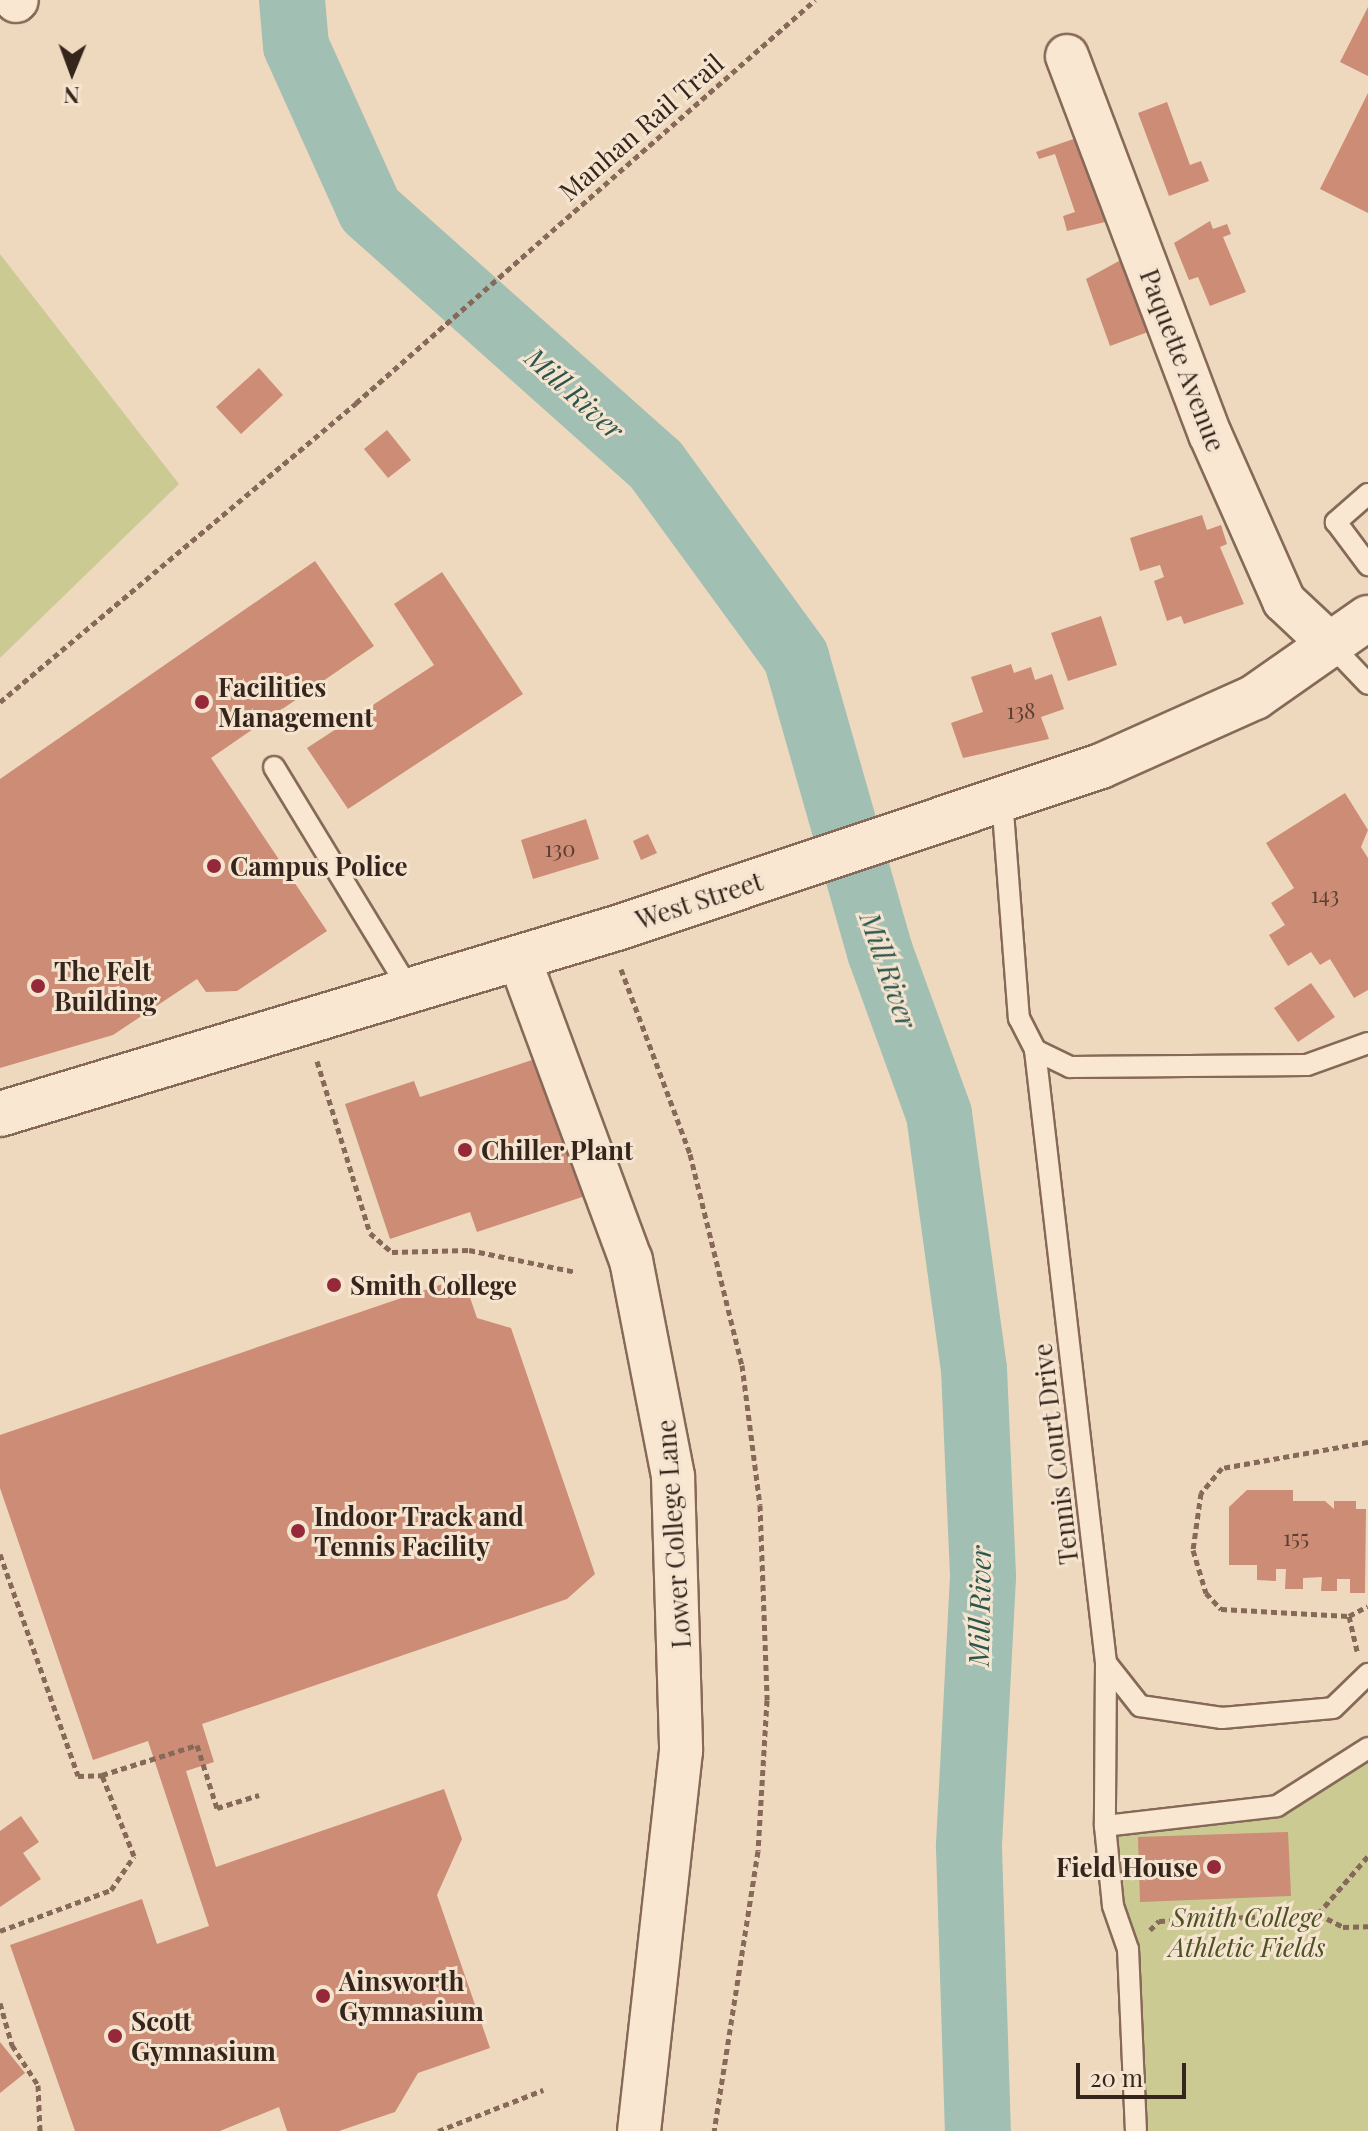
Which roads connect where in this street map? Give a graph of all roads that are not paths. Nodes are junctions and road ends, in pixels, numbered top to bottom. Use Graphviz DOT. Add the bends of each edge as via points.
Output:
graph roads {
  1 [pos="1067,56"];
  2 [pos="1368,494"];
  3 [pos="1368,565"];
  4 [pos="1368,618"];
  5 [pos="1332,646"];
  6 [pos="1368,684"];
  7 [pos="274,767"];
  8 [pos="1002,799"];
  9 [pos="519,958"];
  10 [pos="410,991"];
  11 [pos="1368,1043"];
  12 [pos="1035,1050"];
  13 [pos="0,1114"];
  14 [pos="1106,1663"];
  15 [pos="1368,1674"];
  16 [pos="1368,1748"];
  17 [pos="1105,1826"];
  18 [pos="639,2131"];
  19 [pos="1136,2131"];
  1 -- 5 [label="street, Paquette Avenue" via="1210,434 1284,601"];
  2 -- 3 [label="lane" via="1336,522"];
  4 -- 5 [label="main road, West Street"];
  5 -- 6 [label="lane"];
  5 -- 8 [label="main road, West Street" via="1203,724"];
  7 -- 10 [label="lane"];
  8 -- 9 [label="main road, West Street"];
  8 -- 12 [label="lane, Tennis Court Drive" via="1019,1018"];
  9 -- 10 [label="main road, West Street"];
  9 -- 18 [label="street, Lower College Lane" via="631,1260 673,1476 681,1751"];
  10 -- 13 [label="main road, West Street"];
  11 -- 12 [label="lane" via="1307,1065 1070,1067"];
  12 -- 14 [label="lane, Tennis Court Drive"];
  14 -- 15 [label="lane" via="1140,1706 1222,1718 1333,1708"];
  14 -- 17 [label="lane, Tennis Court Drive"];
  16 -- 17 [label="lane" via="1277,1806"];
  17 -- 19 [label="lane, Tennis Court Drive" via="1113,1906 1128,1949"];
}
